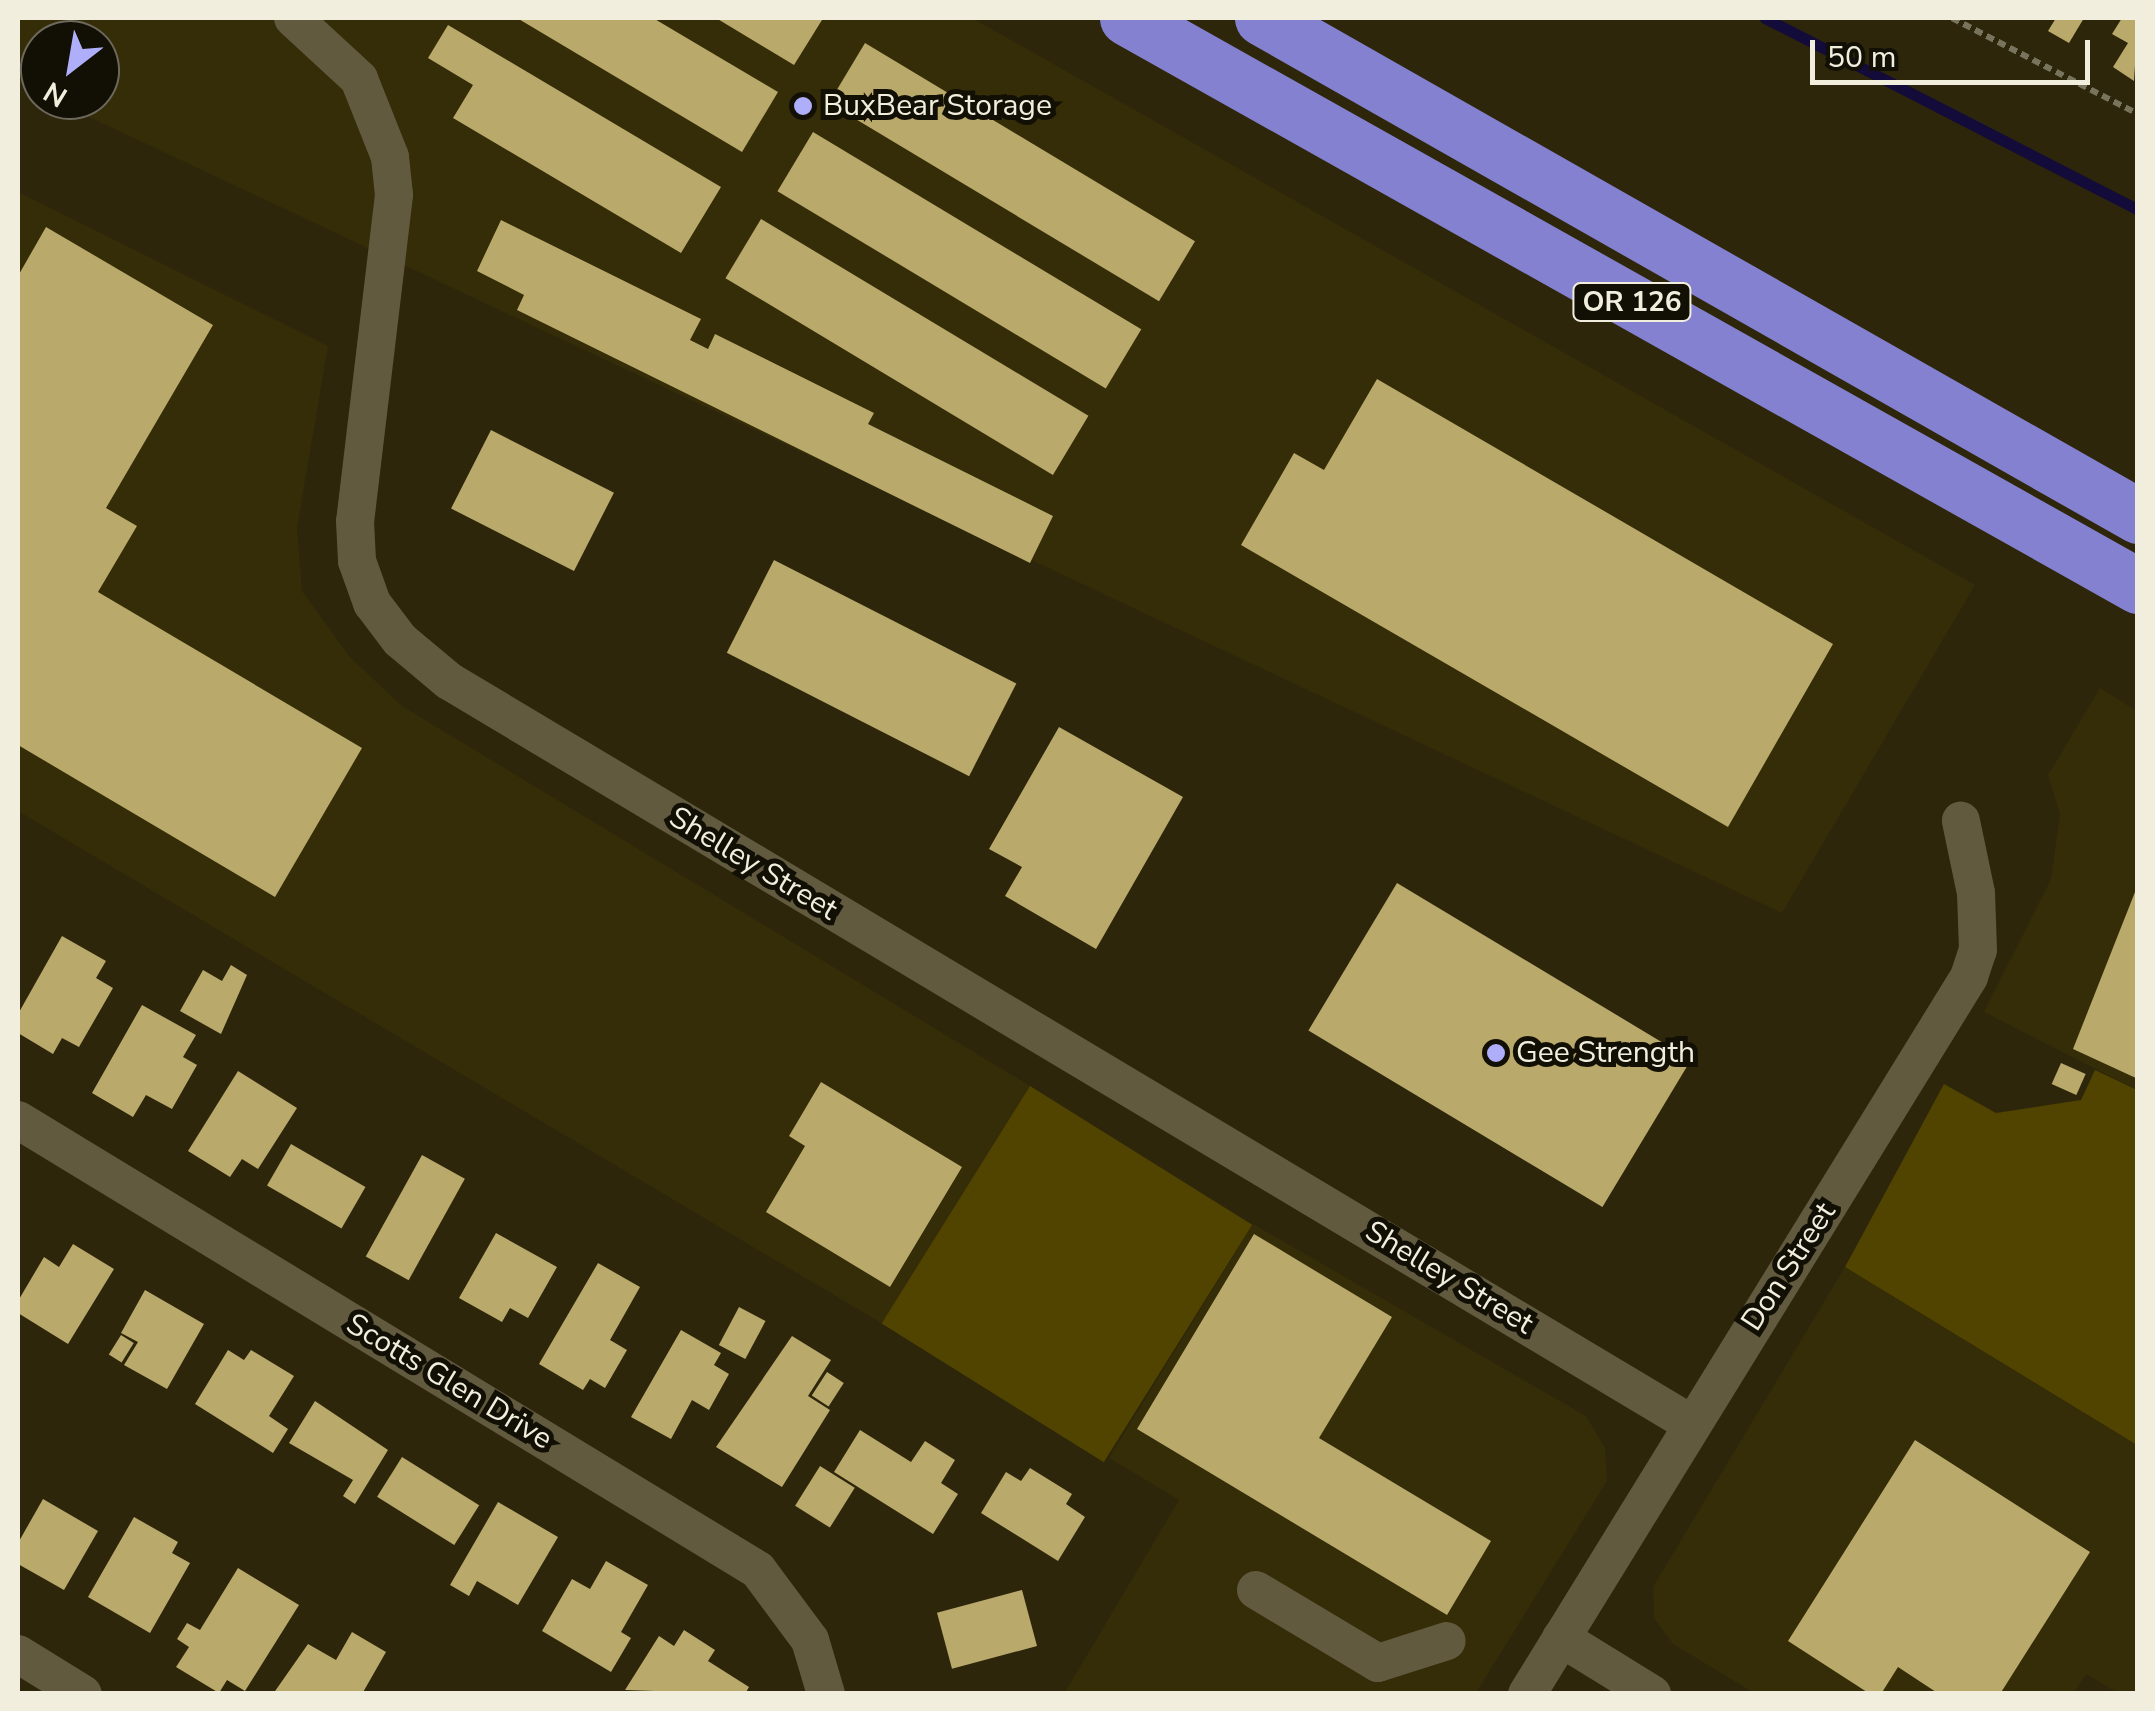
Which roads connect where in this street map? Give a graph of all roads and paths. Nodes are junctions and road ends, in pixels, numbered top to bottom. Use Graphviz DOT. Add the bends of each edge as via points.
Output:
graph roads {
  1 [pos="293,18"];
  2 [pos="1127,18"];
  3 [pos="1262,18"];
  4 [pos="1952,18"];
  5 [pos="2138,114"];
  6 [pos="2138,516"];
  7 [pos="2138,586"];
  8 [pos="1962,821"];
  9 [pos="18,1120"];
  10 [pos="1690,1422"];
  11 [pos="1256,1590"];
  12 [pos="1561,1638"];
  13 [pos="1447,1641"];
  14 [pos="18,1654"];
  15 [pos="83,1694"];
  16 [pos="826,1694"];
  17 [pos="1527,1694"];
  18 [pos="1652,1694"];
  1 -- 10 [label="street, Shelley Street" via="358,79 390,157 394,195 355,520 357,561 372,603 400,640 448,681"];
  2 -- 7 [label="highway, OR 126"];
  3 -- 6 [label="highway, OR 126"];
  4 -- 5 [label="path"];
  8 -- 10 [label="street, Don Street" via="1976,893 1978,950 1970,977"];
  9 -- 16 [label="street, Scotts Glen Drive" via="758,1570 810,1640"];
  10 -- 12 [label="street, Don Street"];
  11 -- 13 [label="street" via="1378,1662"];
  12 -- 17 [label="street, Don Street"];
  12 -- 18 [label="street"];
  14 -- 15 [label="street"];
}
